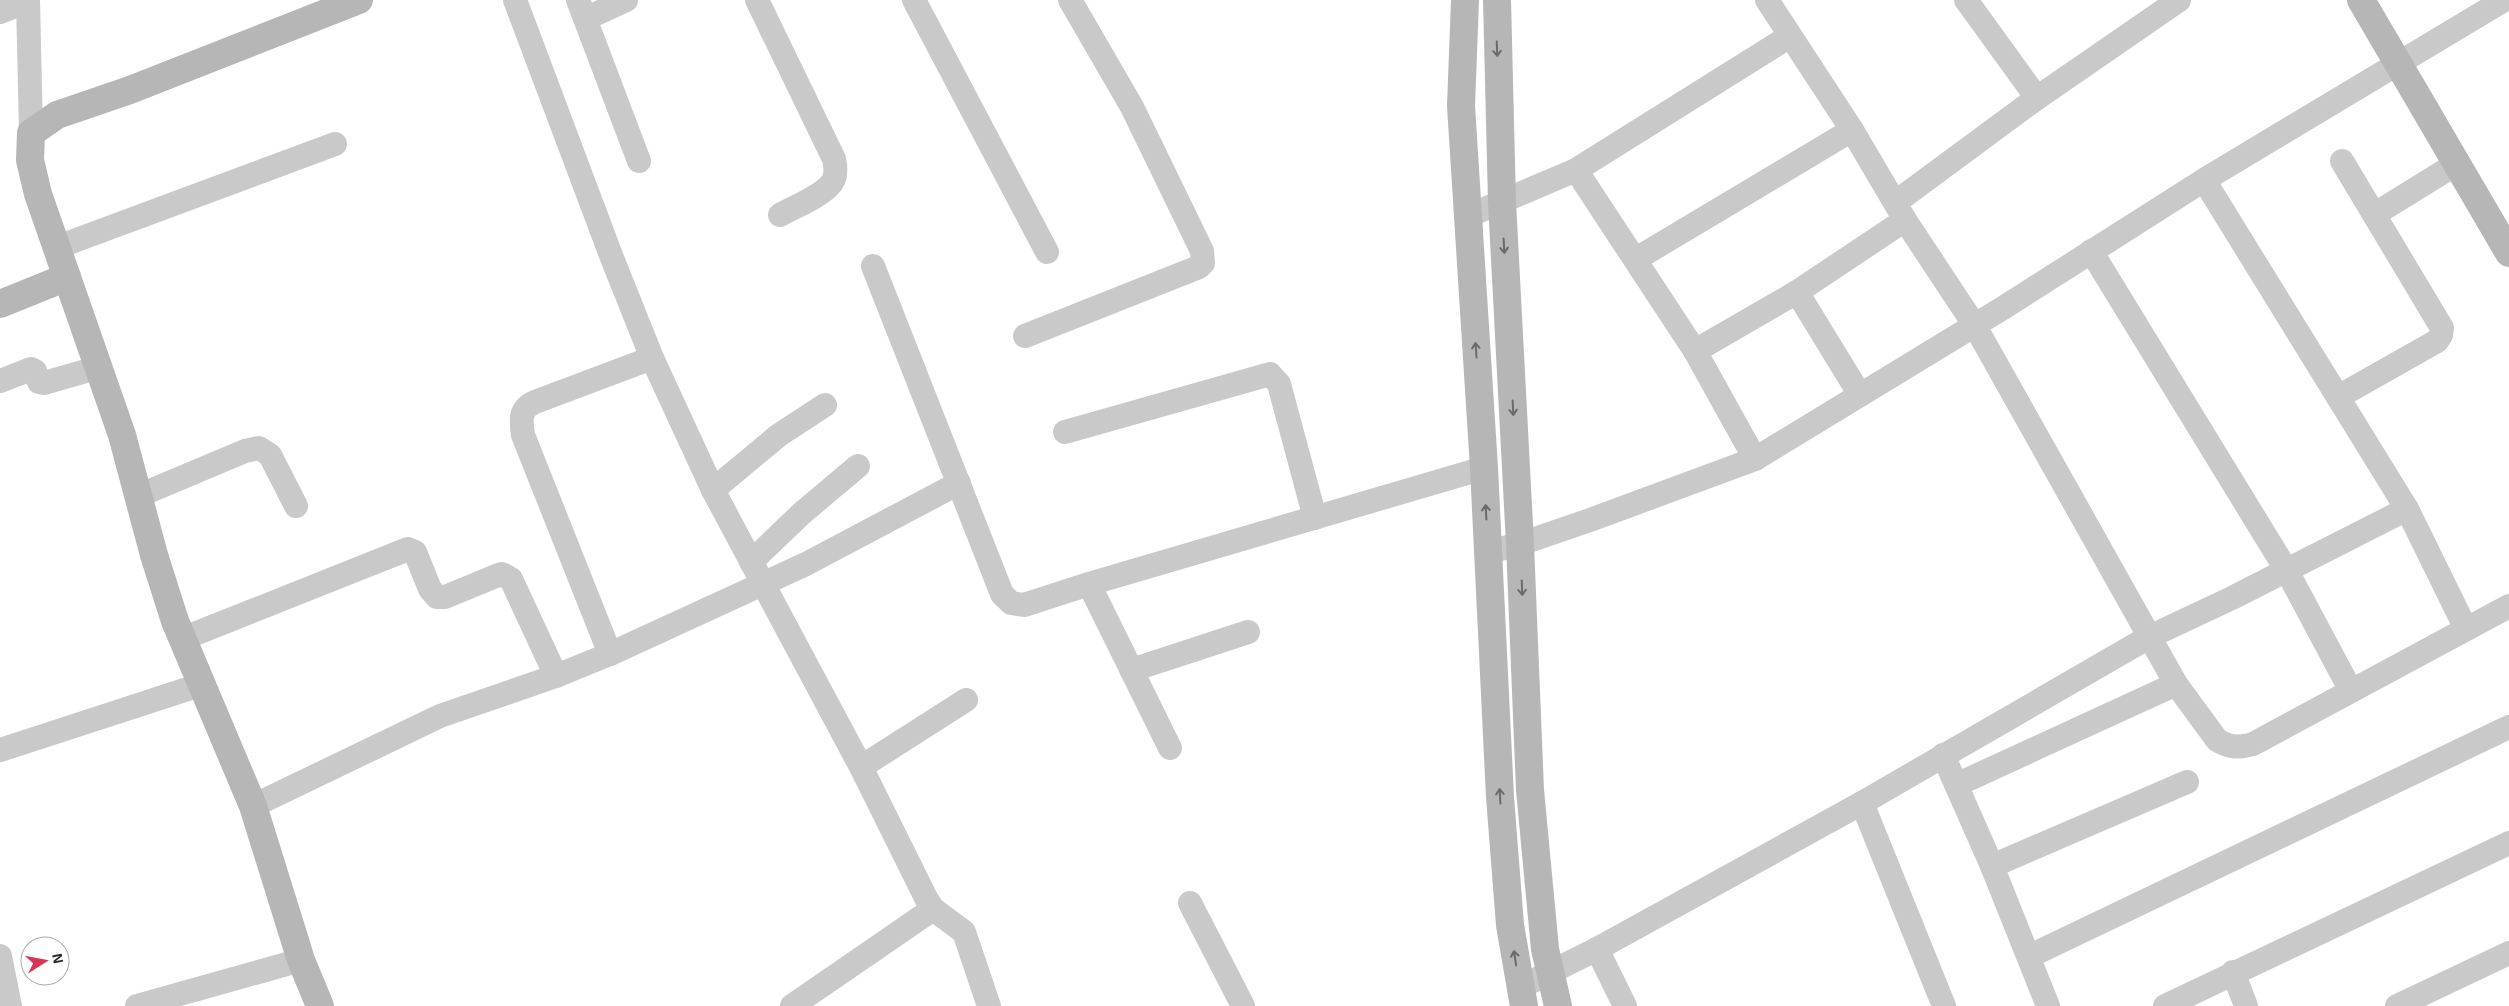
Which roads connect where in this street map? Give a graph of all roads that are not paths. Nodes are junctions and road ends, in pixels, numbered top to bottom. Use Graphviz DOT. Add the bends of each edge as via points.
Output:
graph roads {
  1 [pos="28,0"];
  2 [pos="358,0"];
  3 [pos="515,0"];
  4 [pos="626,0"];
  5 [pos="757,0"];
  6 [pos="914,0"];
  7 [pos="1070,0"];
  8 [pos="1465,0"];
  9 [pos="1497,0"];
  10 [pos="1767,0"];
  11 [pos="1966,0"];
  12 [pos="2179,0"];
  13 [pos="2362,0"];
  14 [pos="2504,0"];
  15 [pos="583,9"];
  16 [pos="2509,10"];
  17 [pos="0,12"];
  18 [pos="1790,36"];
  19 [pos="2396,63"];
  20 [pos="2038,98"];
  21 [pos="1852,130"];
  22 [pos="31,133"];
  23 [pos="335,144"];
  24 [pos="639,161"];
  25 [pos="2342,161"];
  26 [pos="2456,164"];
  27 [pos="1576,170"];
  28 [pos="2204,180"];
  29 [pos="1502,202"];
  30 [pos="1901,211"];
  31 [pos="2374,214"];
  32 [pos="780,215"];
  33 [pos="1468,216"];
  34 [pos="55,248"];
  35 [pos="2091,251"];
  36 [pos="1047,252"];
  37 [pos="2509,253"];
  38 [pos="1636,259"];
  39 [pos="873,266"];
  40 [pos="67,278"];
  41 [pos="1797,292"];
  42 [pos="0,304"];
  43 [pos="1975,326"];
  44 [pos="1025,336"];
  45 [pos="1695,351"];
  46 [pos="652,358"];
  47 [pos="100,367"];
  48 [pos="0,381"];
  49 [pos="1860,395"];
  50 [pos="2338,397"];
  51 [pos="825,404"];
  52 [pos="1065,432"];
  53 [pos="1755,459"];
  54 [pos="858,466"];
  55 [pos="1484,468"];
  56 [pos="959,483"];
  57 [pos="713,490"];
  58 [pos="138,496"];
  59 [pos="296,506"];
  60 [pos="2408,509"];
  61 [pos="1315,518"];
  62 [pos="1520,544"];
  63 [pos="1488,552"];
  64 [pos="751,562"];
  65 [pos="2286,571"];
  66 [pos="764,584"];
  67 [pos="1089,584"];
  68 [pos="2509,606"];
  69 [pos="2466,629"];
  70 [pos="1248,632"];
  71 [pos="2148,637"];
  72 [pos="182,640"];
  73 [pos="610,654"];
  74 [pos="1132,670"];
  75 [pos="556,676"];
  76 [pos="203,684"];
  77 [pos="2176,684"];
  78 [pos="2350,692"];
  79 [pos="966,700"];
  80 [pos="2509,727"];
  81 [pos="1170,748"];
  82 [pos="0,750"];
  83 [pos="1943,755"];
  84 [pos="860,767"];
  85 [pos="2186,782"];
  86 [pos="1956,785"];
  87 [pos="1862,803"];
  88 [pos="253,806"];
  89 [pos="2509,844"];
  90 [pos="1992,866"];
  91 [pos="1190,903"];
  92 [pos="933,909"];
  93 [pos="1597,949"];
  94 [pos="2509,953"];
  95 [pos="0,956"];
  96 [pos="2030,956"];
  97 [pos="301,960"];
  98 [pos="2233,972"];
  99 [pos="1551,974"];
  100 [pos="1521,997"];
  101 [pos="10,1006"];
  102 [pos="137,1006"];
  103 [pos="320,1006"];
  104 [pos="792,1006"];
  105 [pos="989,1006"];
  106 [pos="1243,1006"];
  107 [pos="1558,1006"];
  108 [pos="1625,1006"];
  109 [pos="1944,1006"];
  110 [pos="2048,1006"];
  111 [pos="2165,1006"];
  112 [pos="2246,1006"];
  113 [pos="2397,1006"];
  1 -- 17 [label="street"];
  1 -- 22 [label="street"];
  2 -- 22 [label="street" via="57,115"];
  3 -- 46 [label="street"];
  4 -- 15 [label="street"];
  5 -- 32 [label="street" via="836,168 830,186"];
  6 -- 36 [label="street"];
  7 -- 44 [label="street" via="1132,107 1202,251 1203,263"];
  8 -- 33 [label="street" via="1461,106"];
  9 -- 29 [label="street, one-way"];
  10 -- 18 [label="street"];
  11 -- 20 [label="street"];
  12 -- 20 [label="street"];
  13 -- 19 [label="street"];
  14 -- 16 [label="street"];
  14 -- 19 [label="street"];
  15 -- 24 [label="street"];
  18 -- 21 [label="street"];
  18 -- 27 [label="street"];
  19 -- 26 [label="street"];
  19 -- 28 [label="street"];
  20 -- 30 [label="street"];
  21 -- 30 [label="street"];
  21 -- 38 [label="street"];
  22 -- 34 [label="street" via="30,160"];
  23 -- 34 [label="street"];
  25 -- 31 [label="street"];
  26 -- 31 [label="street"];
  26 -- 37 [label="street"];
  27 -- 29 [label="street"];
  27 -- 38 [label="street"];
  28 -- 35 [label="street"];
  28 -- 50 [label="street"];
  29 -- 33 [label="street"];
  29 -- 62 [label="street, one-way"];
  30 -- 41 [label="street"];
  30 -- 43 [label="street"];
  31 -- 50 [label="street" via="2440,321 2441,335 2437,341"];
  55 -- 33 [label="street, one-way"];
  34 -- 40 [label="street"];
  35 -- 43 [label="street"];
  35 -- 65 [label="street"];
  38 -- 45 [label="street"];
  39 -- 56 [label="street"];
  40 -- 42 [label="street"];
  40 -- 47 [label="street"];
  41 -- 45 [label="street"];
  41 -- 49 [label="street"];
  43 -- 49 [label="street"];
  43 -- 71 [label="street"];
  45 -- 53 [label="street"];
  46 -- 57 [label="street"];
  46 -- 73 [label="street" via="534,402 522,412 523,435"];
  47 -- 48 [label="street" via="44,383 39,382 34,370"];
  47 -- 58 [label="street"];
  49 -- 53 [label="street"];
  50 -- 60 [label="street"];
  51 -- 57 [label="street" via="779,435"];
  52 -- 61 [label="street" via="1274,375"];
  53 -- 62 [label="street"];
  54 -- 64 [label="street"];
  55 -- 61 [label="street"];
  63 -- 55 [label="street, one-way"];
  56 -- 66 [label="street" via="828,554"];
  56 -- 67 [label="street" via="1002,594 1011,603 1024,605"];
  57 -- 64 [label="street"];
  58 -- 59 [label="street" via="259,448 270,455"];
  58 -- 72 [label="street"];
  60 -- 65 [label="street"];
  60 -- 69 [label="street"];
  61 -- 67 [label="street"];
  62 -- 63 [label="street"];
  62 -- 99 [label="street, one-way" via="1530,790 1545,949"];
  100 -- 63 [label="street, one-way" via="1510,926 1500,797"];
  64 -- 66 [label="street"];
  65 -- 71 [label="street"];
  65 -- 78 [label="street"];
  66 -- 73 [label="street"];
  66 -- 84 [label="street"];
  67 -- 74 [label="street"];
  68 -- 69 [label="street"];
  69 -- 78 [label="street"];
  70 -- 74 [label="street"];
  71 -- 77 [label="street"];
  71 -- 83 [label="street"];
  72 -- 75 [label="street" via="408,549 415,552 430,590 437,597 445,597 502,574 511,579"];
  72 -- 76 [label="street"];
  73 -- 75 [label="street"];
  74 -- 81 [label="street"];
  75 -- 88 [label="street" via="440,716"];
  76 -- 82 [label="street"];
  76 -- 88 [label="street"];
  77 -- 78 [label="street" via="2217,740 2238,748 2253,744"];
  77 -- 86 [label="street"];
  79 -- 84 [label="street"];
  80 -- 96 [label="street"];
  83 -- 86 [label="street"];
  83 -- 87 [label="street"];
  84 -- 92 [label="street"];
  85 -- 90 [label="street"];
  86 -- 90 [label="street"];
  87 -- 93 [label="street"];
  87 -- 109 [label="street"];
  88 -- 97 [label="street"];
  89 -- 98 [label="street"];
  90 -- 96 [label="street"];
  91 -- 106 [label="street"];
  92 -- 104 [label="street"];
  92 -- 105 [label="street" via="964,932"];
  93 -- 99 [label="street"];
  93 -- 108 [label="street"];
  94 -- 113 [label="street"];
  95 -- 101 [label="street"];
  96 -- 110 [label="street"];
  97 -- 102 [label="street"];
  97 -- 103 [label="street"];
  98 -- 111 [label="street"];
  98 -- 112 [label="street"];
  99 -- 100 [label="street"];
  99 -- 107 [label="street"];
}
